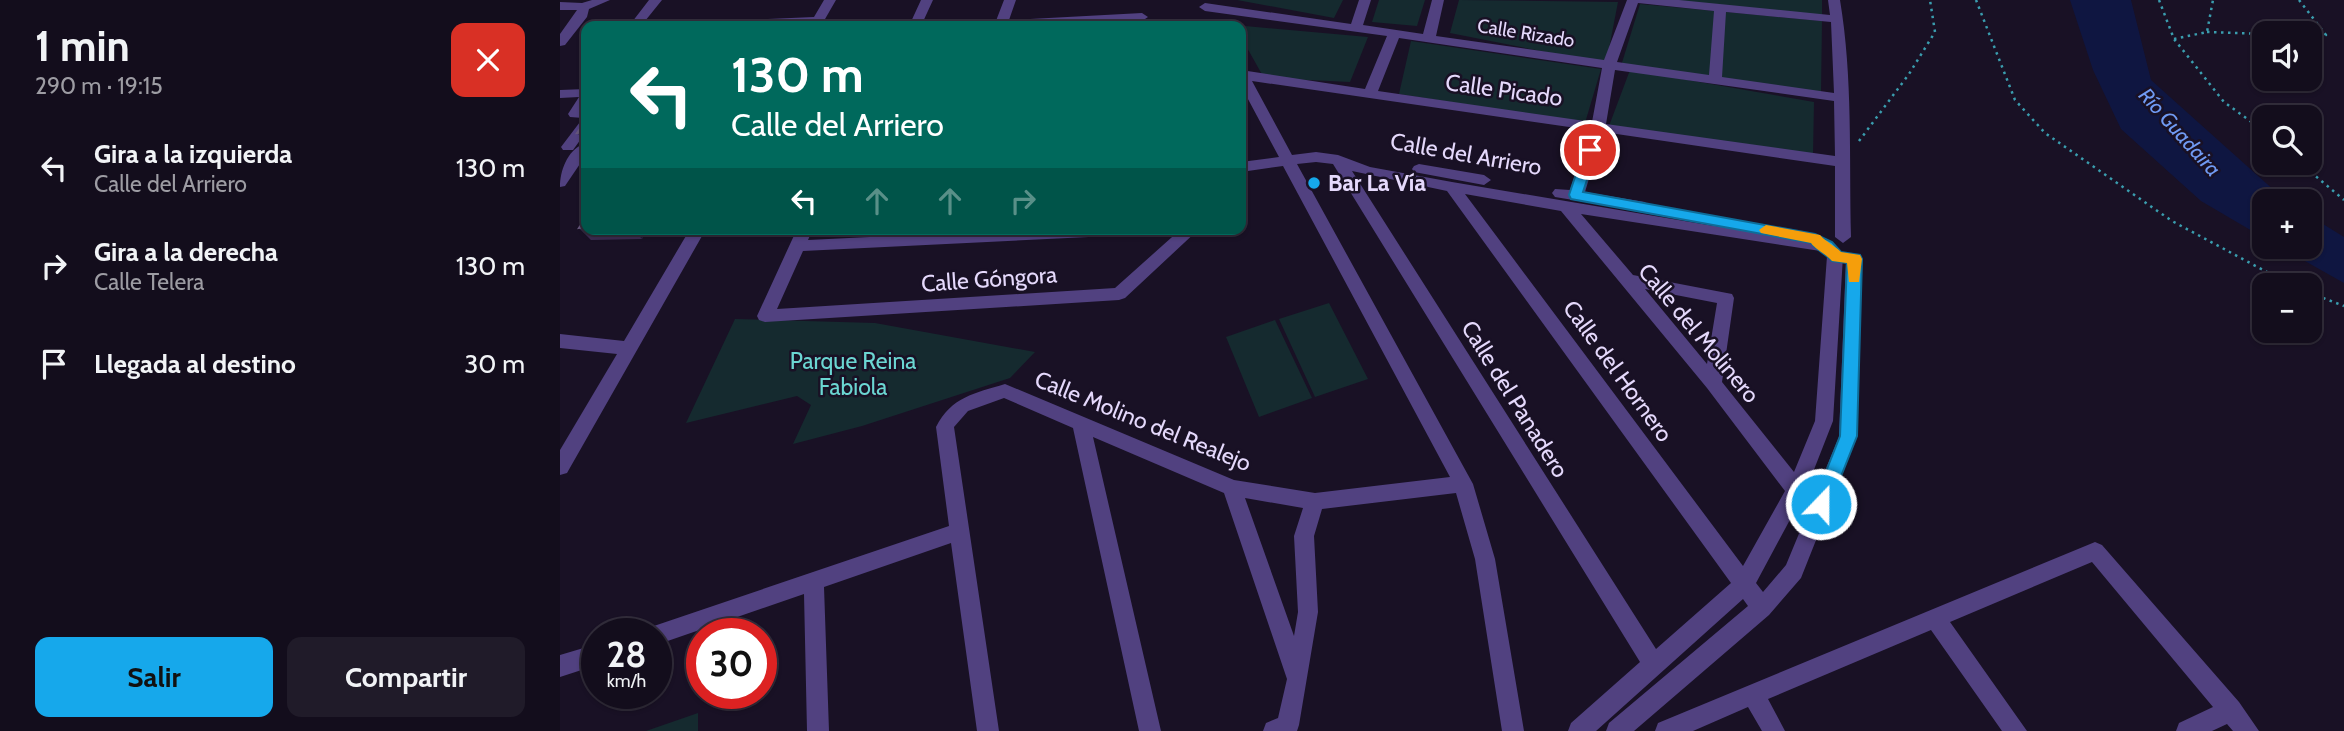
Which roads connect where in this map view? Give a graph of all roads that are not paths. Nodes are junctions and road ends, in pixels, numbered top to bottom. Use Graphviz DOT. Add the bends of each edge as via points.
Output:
graph roads {
  1 [pos="604,0"];
  2 [pos="656,0"];
  3 [pos="830,0"];
  4 [pos="927,0"];
  5 [pos="1010,0"];
  6 [pos="1134,0"];
  7 [pos="1365,0"];
  8 [pos="1438,0"];
  9 [pos="1633,0"];
  10 [pos="1640,0"];
  11 [pos="1834,0"];
  12 [pos="1202,4"];
  13 [pos="560,6"];
  14 [pos="583,7"];
  15 [pos="1720,8"];
  16 [pos="1837,19"];
  17 [pos="639,21"];
  18 [pos="818,21"];
  19 [pos="917,21"];
  20 [pos="1002,21"];
  21 [pos="1144,21"];
  22 [pos="1212,21"];
  23 [pos="1356,27"];
  24 [pos="1395,32"];
  25 [pos="1429,37"];
  26 [pos="560,42"];
  27 [pos="1609,66"];
  28 [pos="1246,76"];
  29 [pos="1715,80"];
  30 [pos="1246,84"];
  31 [pos="560,94"];
  32 [pos="1370,94"];
  33 [pos="581,96"];
  34 [pos="1841,98"];
  35 [pos="581,104"];
  36 [pos="581,114"];
  37 [pos="1598,127"];
  38 [pos="574,148"];
  39 [pos="1290,161"];
  40 [pos="1344,162"];
  41 [pos="1843,162"];
  42 [pos="1246,166"];
  43 [pos="560,182"];
  44 [pos="1452,187"];
  45 [pos="1571,200"];
  46 [pos="694,235"];
  47 [pos="802,235"];
  48 [pos="1026,235"];
  49 [pos="1184,235"];
  50 [pos="1843,237"];
  51 [pos="797,246"];
  52 [pos="1834,251"];
  53 [pos="1626,280"];
  54 [pos="560,341"];
  55 [pos="627,348"];
  56 [pos="1713,383"];
  57 [pos="1082,424"];
  58 [pos="560,467"];
  59 [pos="1463,484"];
  60 [pos="1232,488"];
  61 [pos="1796,490"];
  62 [pos="1315,501"];
  63 [pos="961,531"];
  64 [pos="814,583"];
  65 [pos="1744,585"];
  66 [pos="1762,608"];
  67 [pos="1935,619"];
  68 [pos="672,630"];
  69 [pos="581,659"];
  70 [pos="1653,663"];
  71 [pos="560,666"];
  72 [pos="1298,680"];
  73 [pos="1753,694"];
  74 [pos="2231,710"];
  75 [pos="2009,729"];
  76 [pos="818,731"];
  77 [pos="988,731"];
  78 [pos="1150,731"];
  79 [pos="1274,731"];
  80 [pos="1513,731"];
  81 [pos="1579,731"];
  82 [pos="1617,731"];
  83 [pos="1666,731"];
  84 [pos="1774,731"];
  85 [pos="2187,731"];
  86 [pos="2248,731"];
  1 -- 14 [label="street"];
  2 -- 17 [label="street"];
  3 -- 18 [label="street"];
  4 -- 19 [label="street"];
  5 -- 20 [label="street"];
  6 -- 21 [label="street"];
  7 -- 23 [label="street"];
  8 -- 25 [label="street"];
  9 -- 27 [label="street"];
  10 -- 15 [label="street"];
  11 -- 16 [label="street"];
  12 -- 22 [label="street"];
  12 -- 23 [label="street, Calle Rizado"];
  13 -- 14 [label="street"];
  14 -- 26 [label="street" via="583,14"];
  15 -- 16 [label="street"];
  15 -- 29 [label="street"];
  16 -- 34 [label="street"];
  23 -- 24 [label="street, Calle Rizado"];
  24 -- 25 [label="street, Calle Rizado"];
  24 -- 32 [label="street"];
  25 -- 27 [label="street, Calle Rizado"];
  27 -- 29 [label="street, Calle Rizado"];
  27 -- 37 [label="street"];
  28 -- 32 [label="street, Calle Picado"];
  29 -- 34 [label="street, Calle Rizado"];
  30 -- 39 [label="street"];
  31 -- 33 [label="street"];
  32 -- 37 [label="street, Calle Picado"];
  34 -- 41 [label="street"];
  35 -- 36 [label="street" via="575,114"];
  37 -- 41 [label="street, Calle Picado"];
  37 -- 45 [label="street"];
  38 -- 43 [label="street"];
  39 -- 40 [label="street, Calle del Arriero" via="1316,157"];
  39 -- 42 [label="street, Calle del Arriero"];
  39 -- 59 [label="street"];
  40 -- 44 [label="street, Calle del Arriero" via="1367,171"];
  40 -- 45 [label="street, Calle del Arriero" via="1372,161"];
  40 -- 70 [label="street, Calle del Panadero"];
  41 -- 50 [label="street"];
  44 -- 45 [label="street, Calle del Arriero"];
  44 -- 65 [label="street, Calle del Hornero"];
  45 -- 52 [label="street, Calle del Arriero"];
  45 -- 53 [label="street, Calle del Molinero"];
  46 -- 55 [label="street"];
  47 -- 51 [label="street"];
  48 -- 51 [label="street"];
  49 -- 51 [label="street, Calle Góngora" via="1119,294 765,316"];
  50 -- 52 [label="street" via="1833,238"];
  50 -- 52 [label="street" via="1860,247 1860,254"];
  52 -- 61 [label="street" via="1824,421"];
  52 -- 66 [label="street" via="1848,436 1794,571"];
  53 -- 56 [label="street, Calle del Molinero"];
  53 -- 56 [label="street" via="1726,298"];
  54 -- 55 [label="street"];
  55 -- 58 [label="street"];
  56 -- 61 [label="street, Calle del Molinero"];
  57 -- 60 [label="street, Calle Molino del Realejo"];
  57 -- 63 [label="street, Calle Molino del Realejo" via="1005,391 959,406 945,427"];
  57 -- 78 [label="street"];
  59 -- 62 [label="street, Calle Molino del Realejo"];
  59 -- 80 [label="street" via="1485,559"];
  60 -- 62 [label="street, Calle Molino del Realejo"];
  60 -- 72 [label="street"];
  61 -- 65 [label="street"];
  62 -- 72 [label="street" via="1304,536 1308,612"];
  63 -- 64 [label="street"];
  63 -- 77 [label="street"];
  64 -- 68 [label="street"];
  64 -- 76 [label="street"];
  65 -- 66 [label="street, Calle del Hornero"];
  65 -- 70 [label="street"];
  66 -- 82 [label="street"];
  67 -- 73 [label="street"];
  67 -- 74 [label="street" via="2095,551"];
  67 -- 75 [label="street"];
  69 -- 71 [label="street"];
  70 -- 81 [label="street"];
  72 -- 79 [label="street" via="1288,725"];
  73 -- 83 [label="street"];
  73 -- 84 [label="street"];
  74 -- 85 [label="street"];
  74 -- 86 [label="street"];
}
